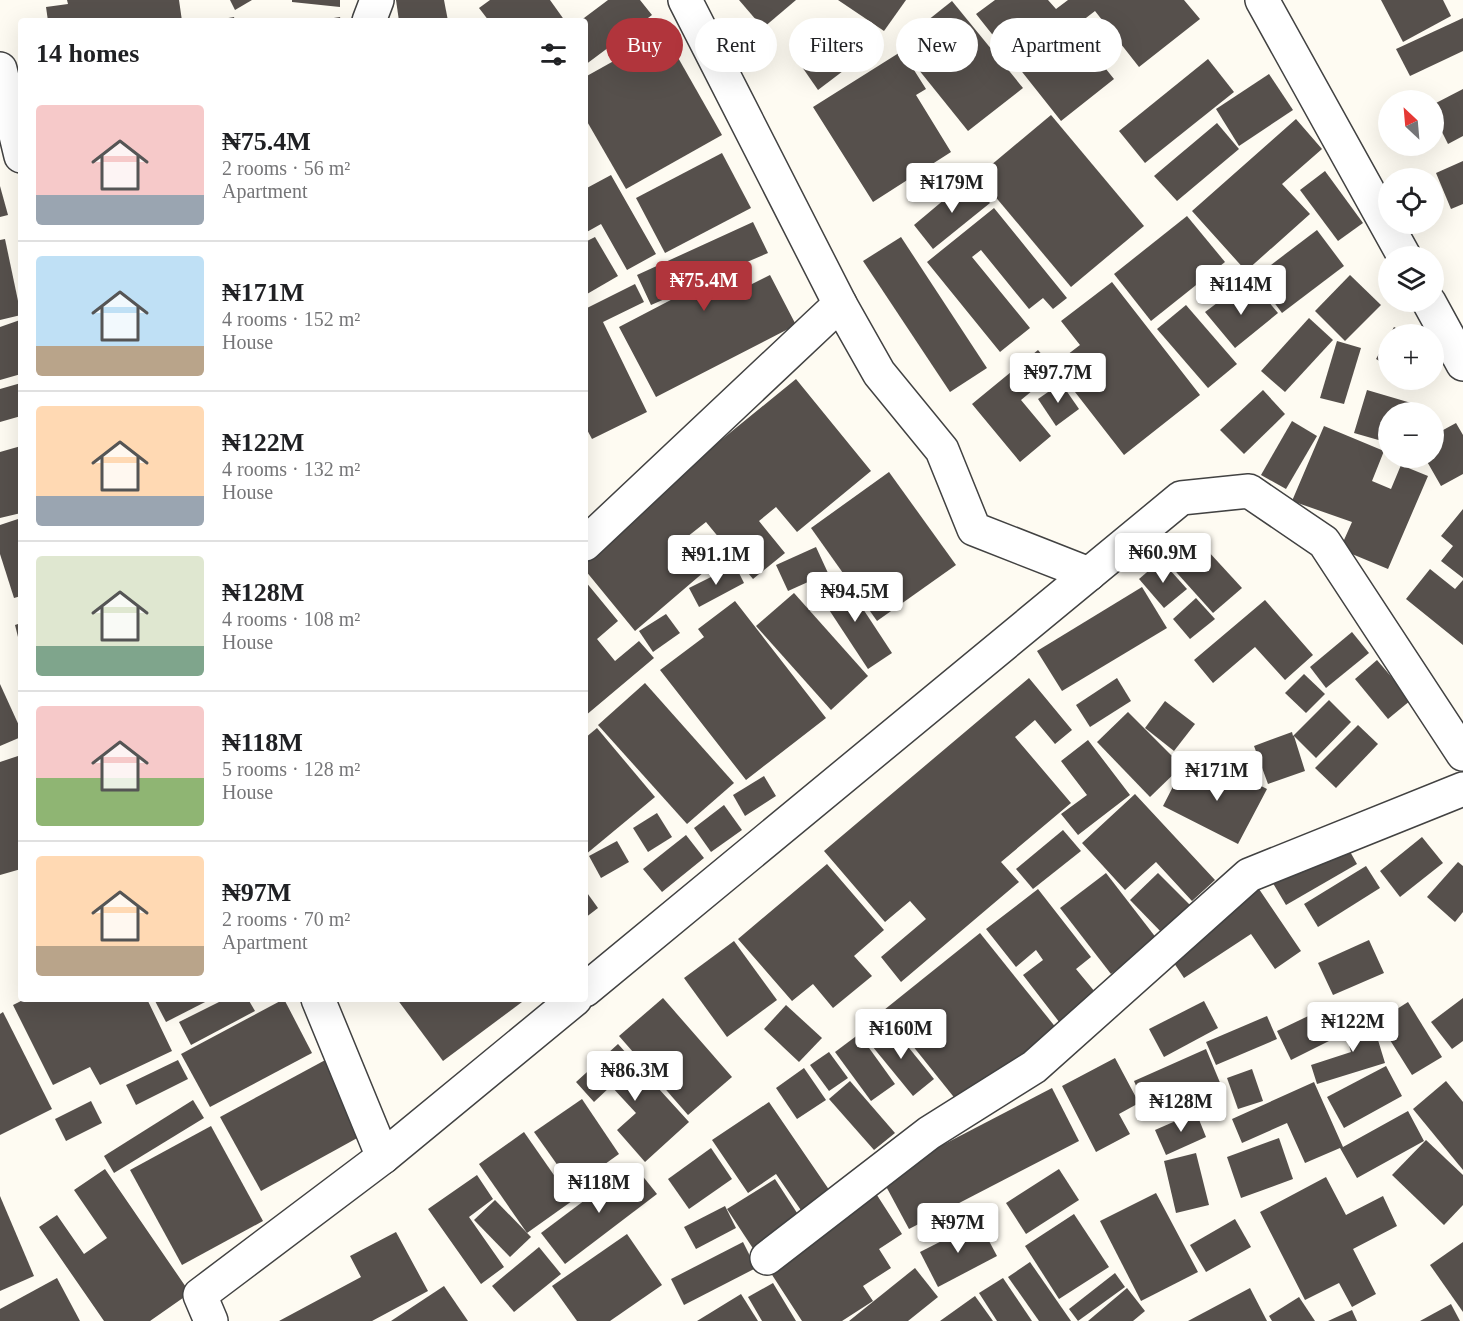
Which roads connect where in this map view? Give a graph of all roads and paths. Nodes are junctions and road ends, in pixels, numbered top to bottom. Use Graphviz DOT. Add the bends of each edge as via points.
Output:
graph roads {
  1 [pos="376,0"];
  2 [pos="685,0"];
  3 [pos="1262,0"];
  4 [pos="370,18"];
  5 [pos="0,69"];
  6 [pos="18,144"];
  7 [pos="1398,246"];
  8 [pos="840,304"];
  9 [pos="1434,312"];
  10 [pos="1463,364"];
  11 [pos="588,541"];
  12 [pos="1089,574"];
  13 [pos="1463,754"];
  14 [pos="1463,789"];
  15 [pos="588,988"];
  16 [pos="319,1002"];
  17 [pos="571,1002"];
  18 [pos="383,1157"];
  19 [pos="767,1258"];
  20 [pos="211,1321"];
  1 -- 4 [label="street"];
  2 -- 8 [label="street"];
  3 -- 7 [label="street"];
  5 -- 6 [label="street"];
  8 -- 11 [label="street"];
  8 -- 12 [label="street" via="879,373 942,450 974,529"];
  9 -- 10 [label="street"];
  12 -- 13 [label="street" via="1181,498 1249,491 1324,542"];
  12 -- 15 [label="street"];
  14 -- 19 [label="street" via="1249,875 1034,1067 929,1133"];
  16 -- 18 [label="street"];
  17 -- 18 [label="street"];
  18 -- 20 [label="street" via="200,1295"];
}
